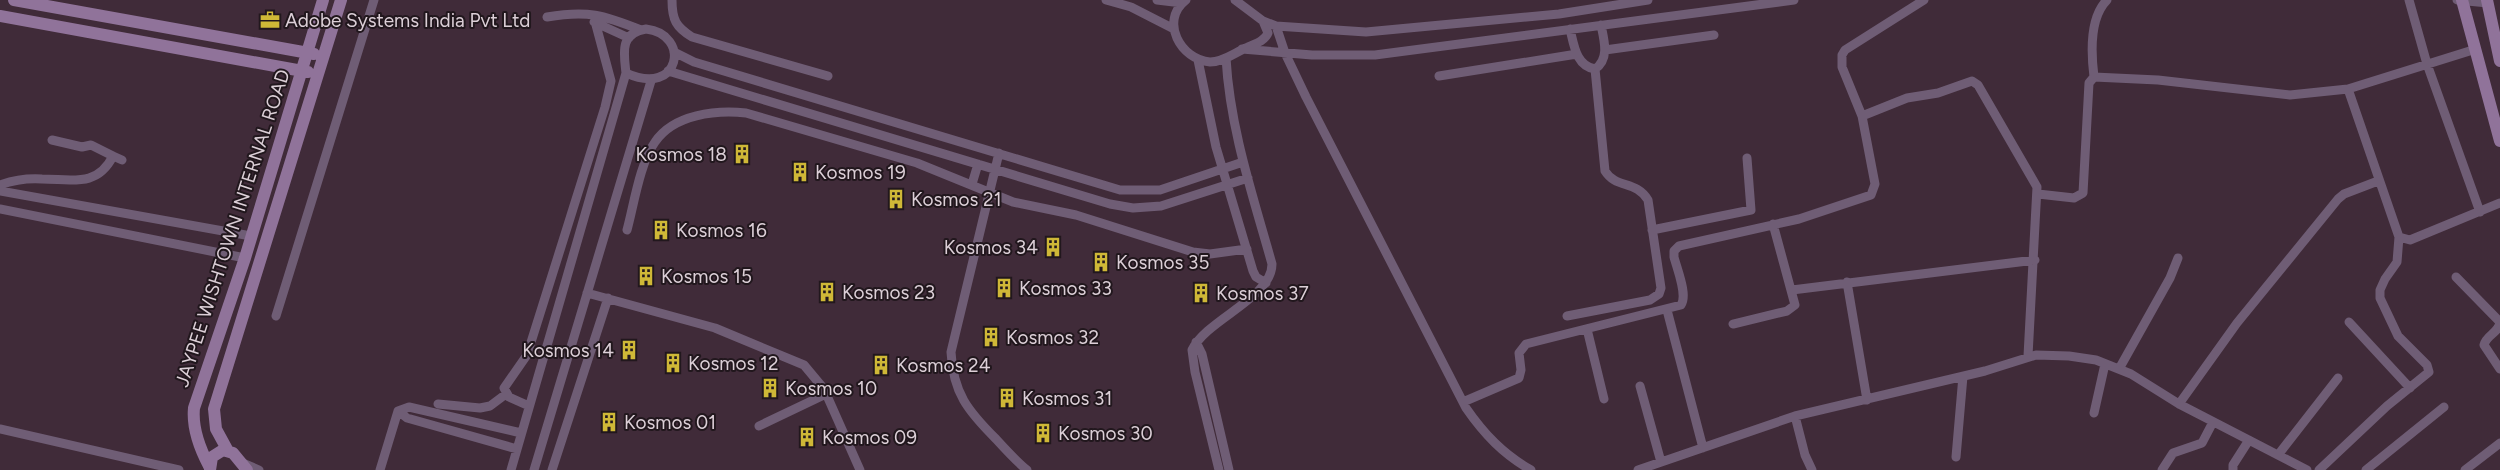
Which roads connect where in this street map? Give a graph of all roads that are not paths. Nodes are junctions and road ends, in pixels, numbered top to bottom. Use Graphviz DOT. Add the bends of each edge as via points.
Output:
graph roads {
  1 [pos="14,0"];
  2 [pos="323,0"];
  3 [pos="341,0"];
  4 [pos="374,0"];
  5 [pos="672,0"];
  6 [pos="1106,0"];
  7 [pos="1157,0"];
  8 [pos="1235,0"];
  9 [pos="1648,0"];
  10 [pos="1794,0"];
  11 [pos="1924,0"];
  12 [pos="2107,0"];
  13 [pos="2409,0"];
  14 [pos="2456,0"];
  15 [pos="2462,0"];
  16 [pos="1184,1"];
  17 [pos="2488,1"];
  18 [pos="1736,3"];
  19 [pos="1714,5"];
  20 [pos="591,15"];
  21 [pos="0,16"];
  22 [pos="546,17"];
  23 [pos="1263,21"];
  24 [pos="1602,24"];
  25 [pos="596,25"];
  26 [pos="1276,26"];
  27 [pos="1174,29"];
  28 [pos="1570,29"];
  29 [pos="641,30"];
  30 [pos="1714,35"];
  31 [pos="628,38"];
  32 [pos="2476,49"];
  33 [pos="1242,50"];
  34 [pos="1605,50"];
  35 [pos="674,52"];
  36 [pos="308,54"];
  37 [pos="1285,54"];
  38 [pos="1577,54"];
  39 [pos="325,56"];
  40 [pos="1226,58"];
  41 [pos="1198,60"];
  42 [pos="2500,60"];
  43 [pos="2427,64"];
  44 [pos="1595,69"];
  45 [pos="302,71"];
  46 [pos="668,71"];
  47 [pos="626,73"];
  48 [pos="318,74"];
  49 [pos="828,76"];
  50 [pos="1439,76"];
  51 [pos="2094,77"];
  52 [pos="651,81"];
  53 [pos="2348,89"];
  54 [pos="1862,116"];
  55 [pos="52,140"];
  56 [pos="2500,142"];
  57 [pos="630,151"];
  58 [pos="999,153"];
  59 [pos="113,156"];
  60 [pos="648,156"];
  61 [pos="1748,158"];
  62 [pos="122,160"];
  63 [pos="1243,162"];
  64 [pos="978,164"];
  65 [pos="995,169"];
  66 [pos="1222,169"];
  67 [pos="1248,178"];
  68 [pos="2378,181"];
  69 [pos="972,184"];
  70 [pos="1227,184"];
  71 [pos="0,185"];
  72 [pos="0,191"];
  73 [pos="989,192"];
  74 [pos="2038,194"];
  75 [pos="2500,204"];
  76 [pos="0,209"];
  77 [pos="2480,212"];
  78 [pos="1773,224"];
  79 [pos="627,230"];
  80 [pos="1652,230"];
  81 [pos="251,236"];
  82 [pos="2399,237"];
  83 [pos="1247,249"];
  84 [pos="246,258"];
  85 [pos="2178,258"];
  86 [pos="2035,260"];
  87 [pos="2456,277"];
  88 [pos="1847,282"];
  89 [pos="1266,283"];
  90 [pos="1792,290"];
  91 [pos="587,293"];
  92 [pos="608,298"];
  93 [pos="1667,310"];
  94 [pos="276,316"];
  95 [pos="1567,316"];
  96 [pos="2349,322"];
  97 [pos="1733,324"];
  98 [pos="1587,329"];
  99 [pos="1196,342"];
  100 [pos="2028,356"];
  101 [pos="2106,364"];
  102 [pos="2119,369"];
  103 [pos="2500,369"];
  104 [pos="1964,376"];
  105 [pos="2338,378"];
  106 [pos="1640,386"];
  107 [pos="2410,388"];
  108 [pos="506,394"];
  109 [pos="826,394"];
  110 [pos="1604,399"];
  111 [pos="1867,400"];
  112 [pos="1463,402"];
  113 [pos="438,404"];
  114 [pos="2179,404"];
  115 [pos="529,406"];
  116 [pos="2444,407"];
  117 [pos="398,410"];
  118 [pos="2094,413"];
  119 [pos="1795,416"];
  120 [pos="2213,422"];
  121 [pos="760,426"];
  122 [pos="0,429"];
  123 [pos="521,433"];
  124 [pos="2249,440"];
  125 [pos="2500,442"];
  126 [pos="1703,448"];
  127 [pos="517,449"];
  128 [pos="228,451"];
  129 [pos="2278,455"];
  130 [pos="1956,457"];
  131 [pos="1661,462"];
  132 [pos="245,467"];
  133 [pos="210,468"];
  134 [pos="179,470"];
  135 [pos="259,470"];
  136 [pos="380,470"];
  137 [pos="510,470"];
  138 [pos="534,470"];
  139 [pos="552,470"];
  140 [pos="860,470"];
  141 [pos="1027,470"];
  142 [pos="1219,470"];
  143 [pos="1229,470"];
  144 [pos="1531,470"];
  145 [pos="1638,470"];
  146 [pos="1812,470"];
  147 [pos="2162,470"];
  148 [pos="2233,470"];
  149 [pos="2307,470"];
  150 [pos="2319,470"];
  151 [pos="2366,470"];
  152 [pos="2465,470"];
  1 -- 36 [label="street"];
  2 -- 36 [label="street, JAYPEE WISHTOWN INTERNAL ROAD"];
  3 -- 39 [label="street, JAYPEE WISHTOWN INTERNAL ROAD"];
  4 -- 94 [label="street"];
  5 -- 49 [label="street" via="678,28 692,37"];
  6 -- 27 [label="street" via="1130,7"];
  7 -- 16 [label="street"];
  8 -- 23 [label="street"];
  9 -- 26 [label="street" via="1559,14 1366,32"];
  10 -- 18 [label="street"];
  11 -- 54 [label="street" via="1842,55 1842,67"];
  12 -- 51 [label="street" via="2099,11 2091,51"];
  13 -- 43 [label="street"];
  14 -- 15 [label="street"];
  15 -- 17 [label="street"];
  15 -- 32 [label="street"];
  16 -- 27 [label="street" via="1176,15"];
  17 -- 42 [label="street"];
  18 -- 19 [label="street"];
  19 -- 24 [label="street"];
  20 -- 22 [label="street" via="572,13"];
  20 -- 25 [label="street"];
  20 -- 29 [label="street" via="602,15"];
  21 -- 45 [label="street"];
  23 -- 26 [label="street"];
  23 -- 33 [label="street" via="1267,27 1266,37"];
  24 -- 28 [label="street"];
  24 -- 34 [label="street"];
  25 -- 31 [label="street"];
  25 -- 108 [label="street" via="610,74 610,90 549,290 526,355 504,388"];
  26 -- 37 [label="street"];
  27 -- 41 [label="street" via="1177,42"];
  28 -- 37 [label="street" via="1375,55"];
  28 -- 38 [label="street"];
  29 -- 31 [label="street"];
  29 -- 35 [label="street" via="656,30 665,35"];
  30 -- 34 [label="street"];
  31 -- 47 [label="street" via="623,57"];
  32 -- 43 [label="street"];
  32 -- 56 [label="street"];
  33 -- 37 [label="street"];
  33 -- 40 [label="street"];
  34 -- 44 [label="street" via="1604,60"];
  35 -- 46 [label="street"];
  35 -- 58 [label="street" via="694,62"];
  36 -- 39 [label="street"];
  36 -- 45 [label="street, JAYPEE WISHTOWN INTERNAL ROAD"];
  37 -- 112 [label="street"];
  38 -- 44 [label="street" via="1583,64"];
  38 -- 50 [label="street"];
  39 -- 48 [label="street, JAYPEE WISHTOWN INTERNAL ROAD"];
  40 -- 41 [label="street" via="1212,62"];
  40 -- 63 [label="street" via="1238,149"];
  41 -- 66 [label="street"];
  43 -- 53 [label="street"];
  43 -- 77 [label="street"];
  44 -- 80 [label="street" via="1605,171 1609,178 1634,186 1644,194 1648,200"];
  45 -- 48 [label="street"];
  45 -- 81 [label="street, JAYPEE WISHTOWN INTERNAL ROAD"];
  46 -- 52 [label="street"];
  46 -- 64 [label="street"];
  47 -- 52 [label="street"];
  47 -- 115 [label="street"];
  48 -- 128 [label="street, JAYPEE WISHTOWN INTERNAL ROAD" via="214,409 216,429"];
  51 -- 53 [label="street" via="2158,80 2290,94"];
  51 -- 74 [label="street" via="2089,83 2082,193 2074,198"];
  52 -- 57 [label="street"];
  53 -- 68 [label="street"];
  54 -- 74 [label="street" via="1907,98 1976,83 2036,183"];
  54 -- 78 [label="street" via="1875,184 1871,195 1799,219"];
  55 -- 59 [label="street" via="82,147 91,145"];
  57 -- 60 [label="street"];
  57 -- 91 [label="street"];
  58 -- 65 [label="street"];
  58 -- 66 [label="street" via="1120,190 1160,190"];
  59 -- 62 [label="street"];
  59 -- 71 [label="street" via="100,171 85,180 20,179"];
  60 -- 69 [label="street" via="662,133 711,112 726,111 746,113 917,163"];
  60 -- 79 [label="street"];
  61 -- 80 [label="street" via="1751,210"];
  63 -- 66 [label="street"];
  63 -- 67 [label="street"];
  64 -- 65 [label="street"];
  64 -- 69 [label="street"];
  65 -- 70 [label="street" via="1133,208 1161,206"];
  65 -- 73 [label="street"];
  66 -- 70 [label="street"];
  67 -- 70 [label="street"];
  67 -- 89 [label="street" via="1272,264"];
  68 -- 82 [label="street"];
  68 -- 114 [label="street" via="2338,199 2237,323"];
  69 -- 73 [label="street"];
  70 -- 83 [label="street"];
  72 -- 81 [label="street"];
  73 -- 83 [label="street" via="1013,202 1076,215 1202,254"];
  73 -- 141 [label="street" via="951,352 952,374 973,417"];
  74 -- 86 [label="street"];
  75 -- 77 [label="street"];
  76 -- 84 [label="street"];
  77 -- 82 [label="street" via="2410,240"];
  78 -- 90 [label="street"];
  78 -- 93 [label="street" via="1679,246 1674,257 1683,301 1681,305"];
  80 -- 95 [label="street" via="1661,288 1659,294 1650,300"];
  81 -- 84 [label="street, JAYPEE WISHTOWN INTERNAL ROAD"];
  82 -- 107 [label="street" via="2397,262 2379,294 2398,336 2429,369 2426,376"];
  83 -- 89 [label="street" via="1256,277"];
  84 -- 133 [label="street, JAYPEE WISHTOWN INTERNAL ROAD" via="194,408 196,433"];
  85 -- 102 [label="street"];
  86 -- 88 [label="street"];
  86 -- 100 [label="street"];
  87 -- 103 [label="street" via="2500,322 2484,345"];
  88 -- 90 [label="street"];
  88 -- 111 [label="street"];
  89 -- 99 [label="street"];
  90 -- 97 [label="street" via="1793,308"];
  91 -- 92 [label="street"];
  91 -- 138 [label="street"];
  92 -- 109 [label="street" via="714,328 793,359 814,375"];
  92 -- 139 [label="street"];
  93 -- 98 [label="street"];
  93 -- 126 [label="street"];
  96 -- 107 [label="street"];
  98 -- 110 [label="street"];
  98 -- 112 [label="street" via="1526,344 1519,354 1519,378"];
  99 -- 142 [label="street" via="1191,354"];
  99 -- 143 [label="street" via="1202,354"];
  100 -- 101 [label="street" via="2073,356"];
  100 -- 104 [label="street"];
  101 -- 102 [label="street"];
  101 -- 118 [label="street"];
  102 -- 114 [label="street"];
  104 -- 111 [label="street"];
  104 -- 130 [label="street"];
  105 -- 129 [label="street"];
  106 -- 131 [label="street"];
  107 -- 150 [label="street"];
  108 -- 113 [label="street" via="490,406 480,408"];
  108 -- 115 [label="street"];
  109 -- 121 [label="street"];
  109 -- 140 [label="street"];
  111 -- 119 [label="street"];
  112 -- 144 [label="street" via="1484,434 1510,458"];
  114 -- 120 [label="street"];
  115 -- 123 [label="street"];
  116 -- 151 [label="street"];
  117 -- 123 [label="street" via="409,407"];
  117 -- 127 [label="street" via="407,418"];
  117 -- 136 [label="street"];
  119 -- 126 [label="street"];
  119 -- 146 [label="street"];
  120 -- 124 [label="street"];
  120 -- 147 [label="street" via="2202,443 2173,453"];
  122 -- 134 [label="street"];
  123 -- 127 [label="street"];
  124 -- 129 [label="street"];
  124 -- 148 [label="street"];
  125 -- 152 [label="street"];
  126 -- 131 [label="street"];
  127 -- 137 [label="street"];
  128 -- 132 [label="street, JAYPEE WISHTOWN INTERNAL ROAD"];
  128 -- 133 [label="street, JAYPEE WISHTOWN INTERNAL ROAD" via="216,452"];
  129 -- 149 [label="street"];
  131 -- 145 [label="street"];
  132 -- 135 [label="street, JAYPEE WISHTOWN INTERNAL ROAD"];
}
